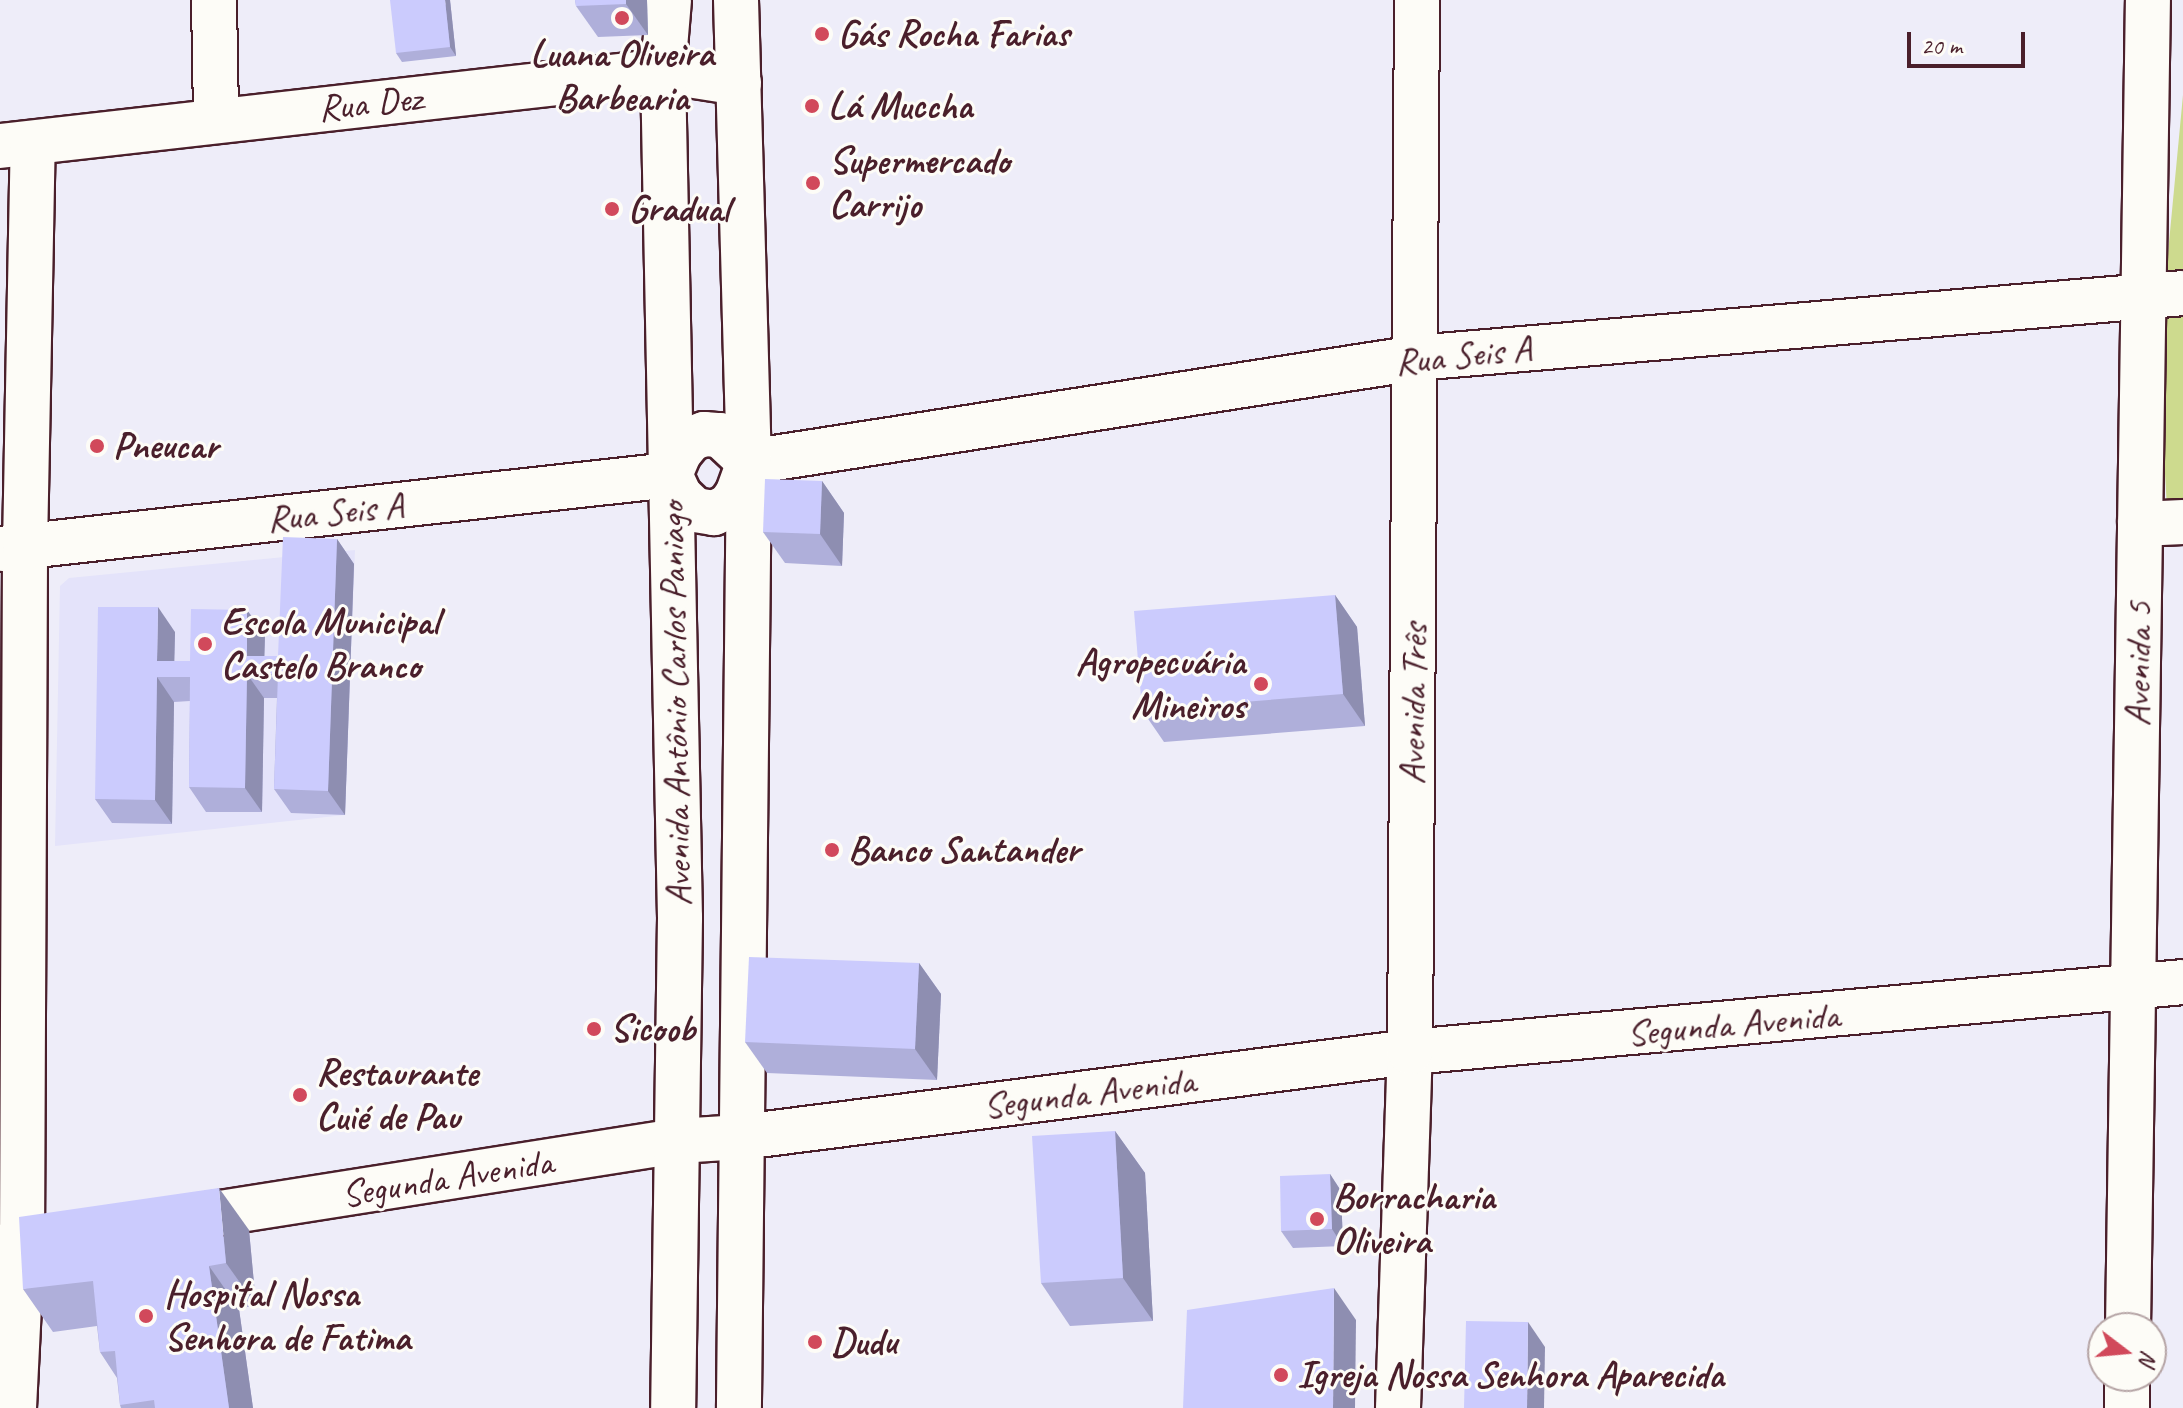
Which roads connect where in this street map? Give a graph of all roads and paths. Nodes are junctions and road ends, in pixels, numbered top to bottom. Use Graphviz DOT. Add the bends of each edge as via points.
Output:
graph roads {
  1 [pos="214,0"];
  2 [pos="669,0"];
  3 [pos="736,0"];
  4 [pos="1417,0"];
  5 [pos="2148,0"];
  6 [pos="2165,48"];
  7 [pos="663,71"];
  8 [pos="739,83"];
  9 [pos="216,120"];
  10 [pos="16,145"];
  11 [pos="2163,295"];
  12 [pos="1416,358"];
  13 [pos="749,462"];
  14 [pos="670,475"];
  15 [pos="2183,522"];
  16 [pos="2140,524"];
  17 [pos="12,548"];
  18 [pos="746,915"];
  19 [pos="680,918"];
  20 [pos="2183,982"];
  21 [pos="2133,989"];
  22 [pos="1410,1052"];
  23 [pos="742,1137"];
  24 [pos="677,1141"];
  25 [pos="11,1246"];
  26 [pos="2128,1312"];
  27 [pos="14,1408"];
  28 [pos="673,1408"];
  29 [pos="739,1408"];
  30 [pos="1398,1408"];
  1 -- 9 [label="street"];
  2 -- 7 [label="street, Avenida Antônio Carlos Paniago"];
  3 -- 8 [label="street, Avenida Antônio Carlos Paniago"];
  4 -- 12 [label="street, Avenida Três"];
  5 -- 6 [label="street, Avenida 5"];
  6 -- 11 [label="street, Avenida 5"];
  7 -- 8 [label="street, Rua Dez"];
  7 -- 9 [label="street, Rua Dez"];
  7 -- 14 [label="street, Avenida Antônio Carlos Paniago"];
  8 -- 13 [label="street, Avenida Antônio Carlos Paniago"];
  9 -- 10 [label="street, Rua Dez"];
  10 -- 17 [label="street"];
  11 -- 12 [label="street, Rua Seis A"];
  11 -- 16 [label="street, Avenida 5"];
  12 -- 13 [label="street, Rua Seis A"];
  12 -- 22 [label="street, Avenida Três"];
  13 -- 14 [label="street" via="720,435 704,434 680,452"];
  13 -- 14 [label="street" via="738,493 729,506 714,513 695,510 680,496"];
  13 -- 18 [label="street, Avenida Antônio Carlos Paniago"];
  14 -- 17 [label="street, Rua Seis A"];
  14 -- 19 [label="street, Avenida Antônio Carlos Paniago"];
  15 -- 16 [label="street"];
  16 -- 21 [label="street, Avenida 5"];
  17 -- 25 [label="street"];
  18 -- 19 [label="street"];
  18 -- 23 [label="street, Avenida Antônio Carlos Paniago"];
  19 -- 24 [label="street, Avenida Antônio Carlos Paniago"];
  20 -- 21 [label="street, Segunda Avenida"];
  21 -- 22 [label="street, Segunda Avenida"];
  21 -- 26 [label="street, Avenida 5"];
  22 -- 23 [label="street, Segunda Avenida"];
  22 -- 30 [label="street, Avenida Três"];
  23 -- 24 [label="street, Segunda Avenida"];
  23 -- 29 [label="street, Avenida Antônio Carlos Paniago"];
  24 -- 25 [label="street, Segunda Avenida"];
  24 -- 28 [label="street, Avenida Antônio Carlos Paniago"];
  25 -- 27 [label="street"];
}
